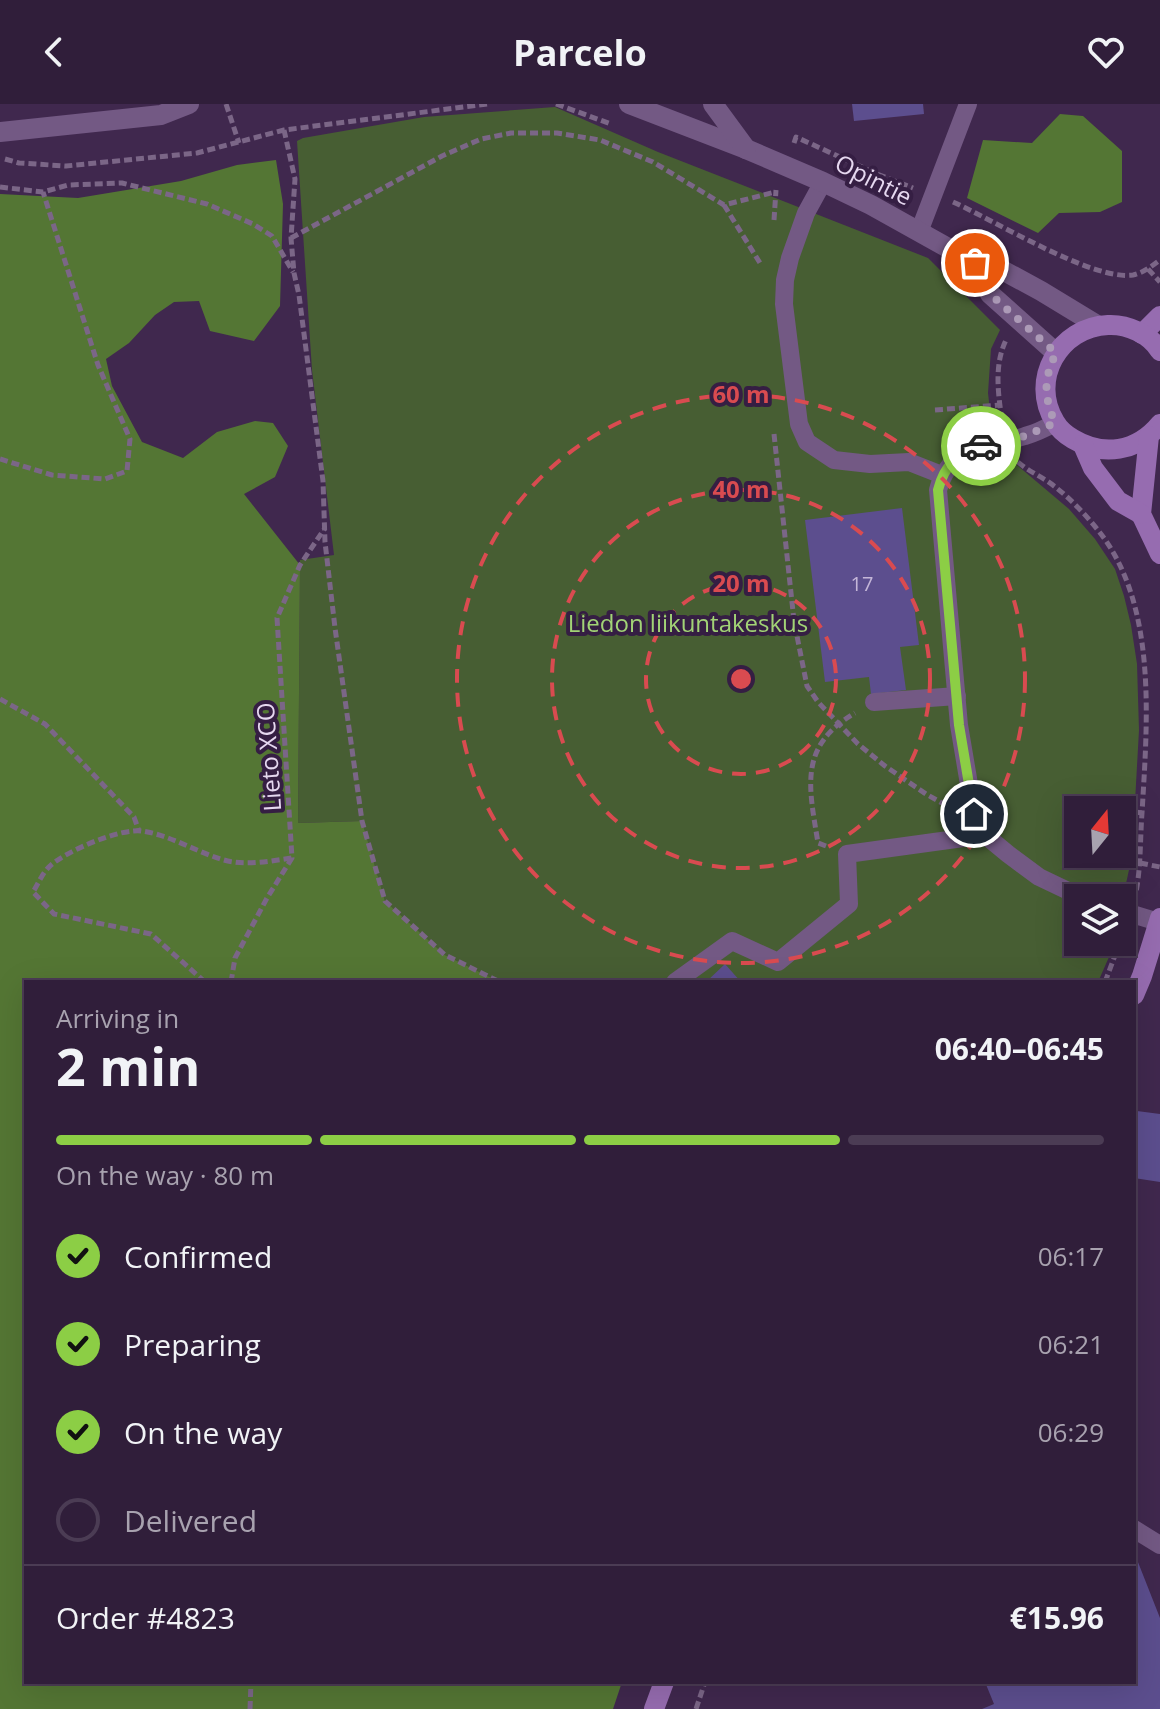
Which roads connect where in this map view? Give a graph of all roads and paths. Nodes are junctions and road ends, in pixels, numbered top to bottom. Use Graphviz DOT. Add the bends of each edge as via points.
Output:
graph roads {
  1 [pos="189,104"];
  2 [pos="226,104"];
  3 [pos="487,104"];
  4 [pos="629,104"];
  5 [pos="713,104"];
  6 [pos="968,104"];
  7 [pos="284,130"];
  8 [pos="0,132"];
  9 [pos="239,143"];
  10 [pos="746,149"];
  11 [pos="791,152"];
  12 [pos="0,158"];
  13 [pos="779,181"];
  14 [pos="823,182"];
  15 [pos="0,187"];
  16 [pos="43,192"];
  17 [pos="775,192"];
  18 [pos="933,195"];
  19 [pos="724,205"];
  20 [pos="772,228"];
  21 [pos="919,232"];
  22 [pos="291,238"];
  23 [pos="764,251"];
  24 [pos="1160,260"];
  25 [pos="760,263"];
  26 [pos="975,263"];
  27 [pos="1148,269"];
  28 [pos="294,273"];
  29 [pos="759,277"];
  30 [pos="1160,282"];
  31 [pos="1160,316"];
  32 [pos="1097,325"];
  33 [pos="1010,330"];
  34 [pos="1142,334"];
  35 [pos="1160,351"];
  36 [pos="1056,353"];
  37 [pos="1000,405"];
  38 [pos="935,410"];
  39 [pos="1055,423"];
  40 [pos="1003,430"];
  41 [pos="1154,430"];
  42 [pos="774,432"];
  43 [pos="1083,445"];
  44 [pos="1012,453"];
  45 [pos="0,459"];
  46 [pos="942,475"];
  47 [pos="1141,514"];
  48 [pos="325,527"];
  49 [pos="1160,554"];
  50 [pos="957,696"];
  51 [pos="0,699"];
  52 [pos="866,707"];
  53 [pos="838,723"];
  54 [pos="1136,812"];
  55 [pos="1142,813"];
  56 [pos="974,814"];
  57 [pos="139,831"];
  58 [pos="985,835"];
  59 [pos="847,854"];
  60 [pos="292,858"];
  61 [pos="1140,863"];
  62 [pos="1160,867"];
  63 [pos="1064,889"];
  64 [pos="1136,890"];
  65 [pos="1136,915"];
  66 [pos="1160,921"];
  67 [pos="1115,956"];
  68 [pos="203,980"];
  69 [pos="231,980"];
  70 [pos="496,980"];
  71 [pos="678,980"];
  72 [pos="1106,980"];
  73 [pos="1136,990"];
  74 [pos="1136,1530"];
  75 [pos="1160,1545"];
  76 [pos="251,1684"];
  77 [pos="663,1684"];
  78 [pos="704,1684"];
  79 [pos="250,1709"];
  80 [pos="654,1709"];
  81 [pos="696,1709"];
  1 -- 8 [label="street" via="161,115"];
  2 -- 9 [label="path"];
  3 -- 7 [label="path"];
  4 -- 10 [label="street, Opintie"];
  5 -- 10 [label="street"];
  6 -- 18 [label="lane"];
  7 -- 9 [label="path"];
  7 -- 22 [label="path" via="295,179"];
  9 -- 12 [label="path" via="197,153 66,166"];
  10 -- 14 [label="street, Opintie"];
  11 -- 18 [label="path" via="796,137"];
  13 -- 17 [label="path"];
  14 -- 21 [label="street, Opintie"];
  14 -- 46 [label="lane" via="806,213 785,280 799,424 807,442 834,460 909,462"];
  15 -- 16 [label="path"];
  16 -- 28 [label="path" via="68,185 122,183 207,204 272,236"];
  16 -- 45 [label="path" via="98,365 130,439 127,471 105,479 52,475"];
  17 -- 19 [label="path"];
  17 -- 20 [label="path"];
  18 -- 21 [label="lane"];
  18 -- 27 [label="path" via="1086,266 1132,275"];
  19 -- 22 [label="path" via="653,162 600,140 511,133 442,156"];
  19 -- 25 [label="path"];
  21 -- 26 [label="street, Opintie"];
  22 -- 28 [label="path"];
  23 -- 25 [label="path"];
  24 -- 27 [label="path"];
  25 -- 29 [label="path"];
  26 -- 32 [label="street, Opintie" via="1004,271"];
  26 -- 36 [label="street" via="990,294"];
  27 -- 30 [label="path"];
  28 -- 48 [label="path"];
  31 -- 34 [label="street"];
  32 -- 34 [label="street" via="1114,324"];
  32 -- 36 [label="street" via="1068,339"];
  33 -- 37 [label="path" via="1000,351"];
  34 -- 35 [label="street"];
  36 -- 39 [label="street" via="1045,387"];
  37 -- 38 [label="path"];
  37 -- 40 [label="path"];
  39 -- 43 [label="street"];
  39 -- 46 [label="lane" via="980,447 951,462"];
  41 -- 43 [label="street" via="1119,450"];
  41 -- 47 [label="street"];
  42 -- 53 [label="path" via="802,664 807,686"];
  43 -- 47 [label="street" via="1118,501"];
  44 -- 55 [label="path" via="1064,495 1121,566 1144,663"];
  46 -- 50 [label="lane" via="938,490"];
  47 -- 49 [label="street"];
  48 -- 60 [label="path, Lieto XCO" via="300,565 277,618"];
  48 -- 70 [label="path" via="362,821 385,901 445,955"];
  50 -- 52 [label="lane"];
  50 -- 56 [label="lane"];
  51 -- 57 [label="path" via="45,724 134,817"];
  52 -- 53 [label="path"];
  53 -- 56 [label="path" via="926,794"];
  53 -- 59 [label="path" via="820,743 809,790 818,843"];
  54 -- 55 [label="path"];
  55 -- 61 [label="path"];
  56 -- 58 [label="lane"];
  57 -- 60 [label="path" via="225,860"];
  57 -- 68 [label="path" via="79,847 48,867 33,892 54,914 151,934"];
  58 -- 59 [label="lane"];
  58 -- 63 [label="lane" via="1039,877"];
  59 -- 71 [label="lane" via="849,904 778,962 732,941"];
  60 -- 69 [label="path" via="235,958"];
  61 -- 62 [label="path"];
  61 -- 64 [label="path"];
  65 -- 66 [label="lane"];
  66 -- 73 [label="street"];
  67 -- 72 [label="path"];
  74 -- 75 [label="lane"];
  76 -- 79 [label="path"];
  77 -- 80 [label="street"];
  78 -- 81 [label="path"];
}
